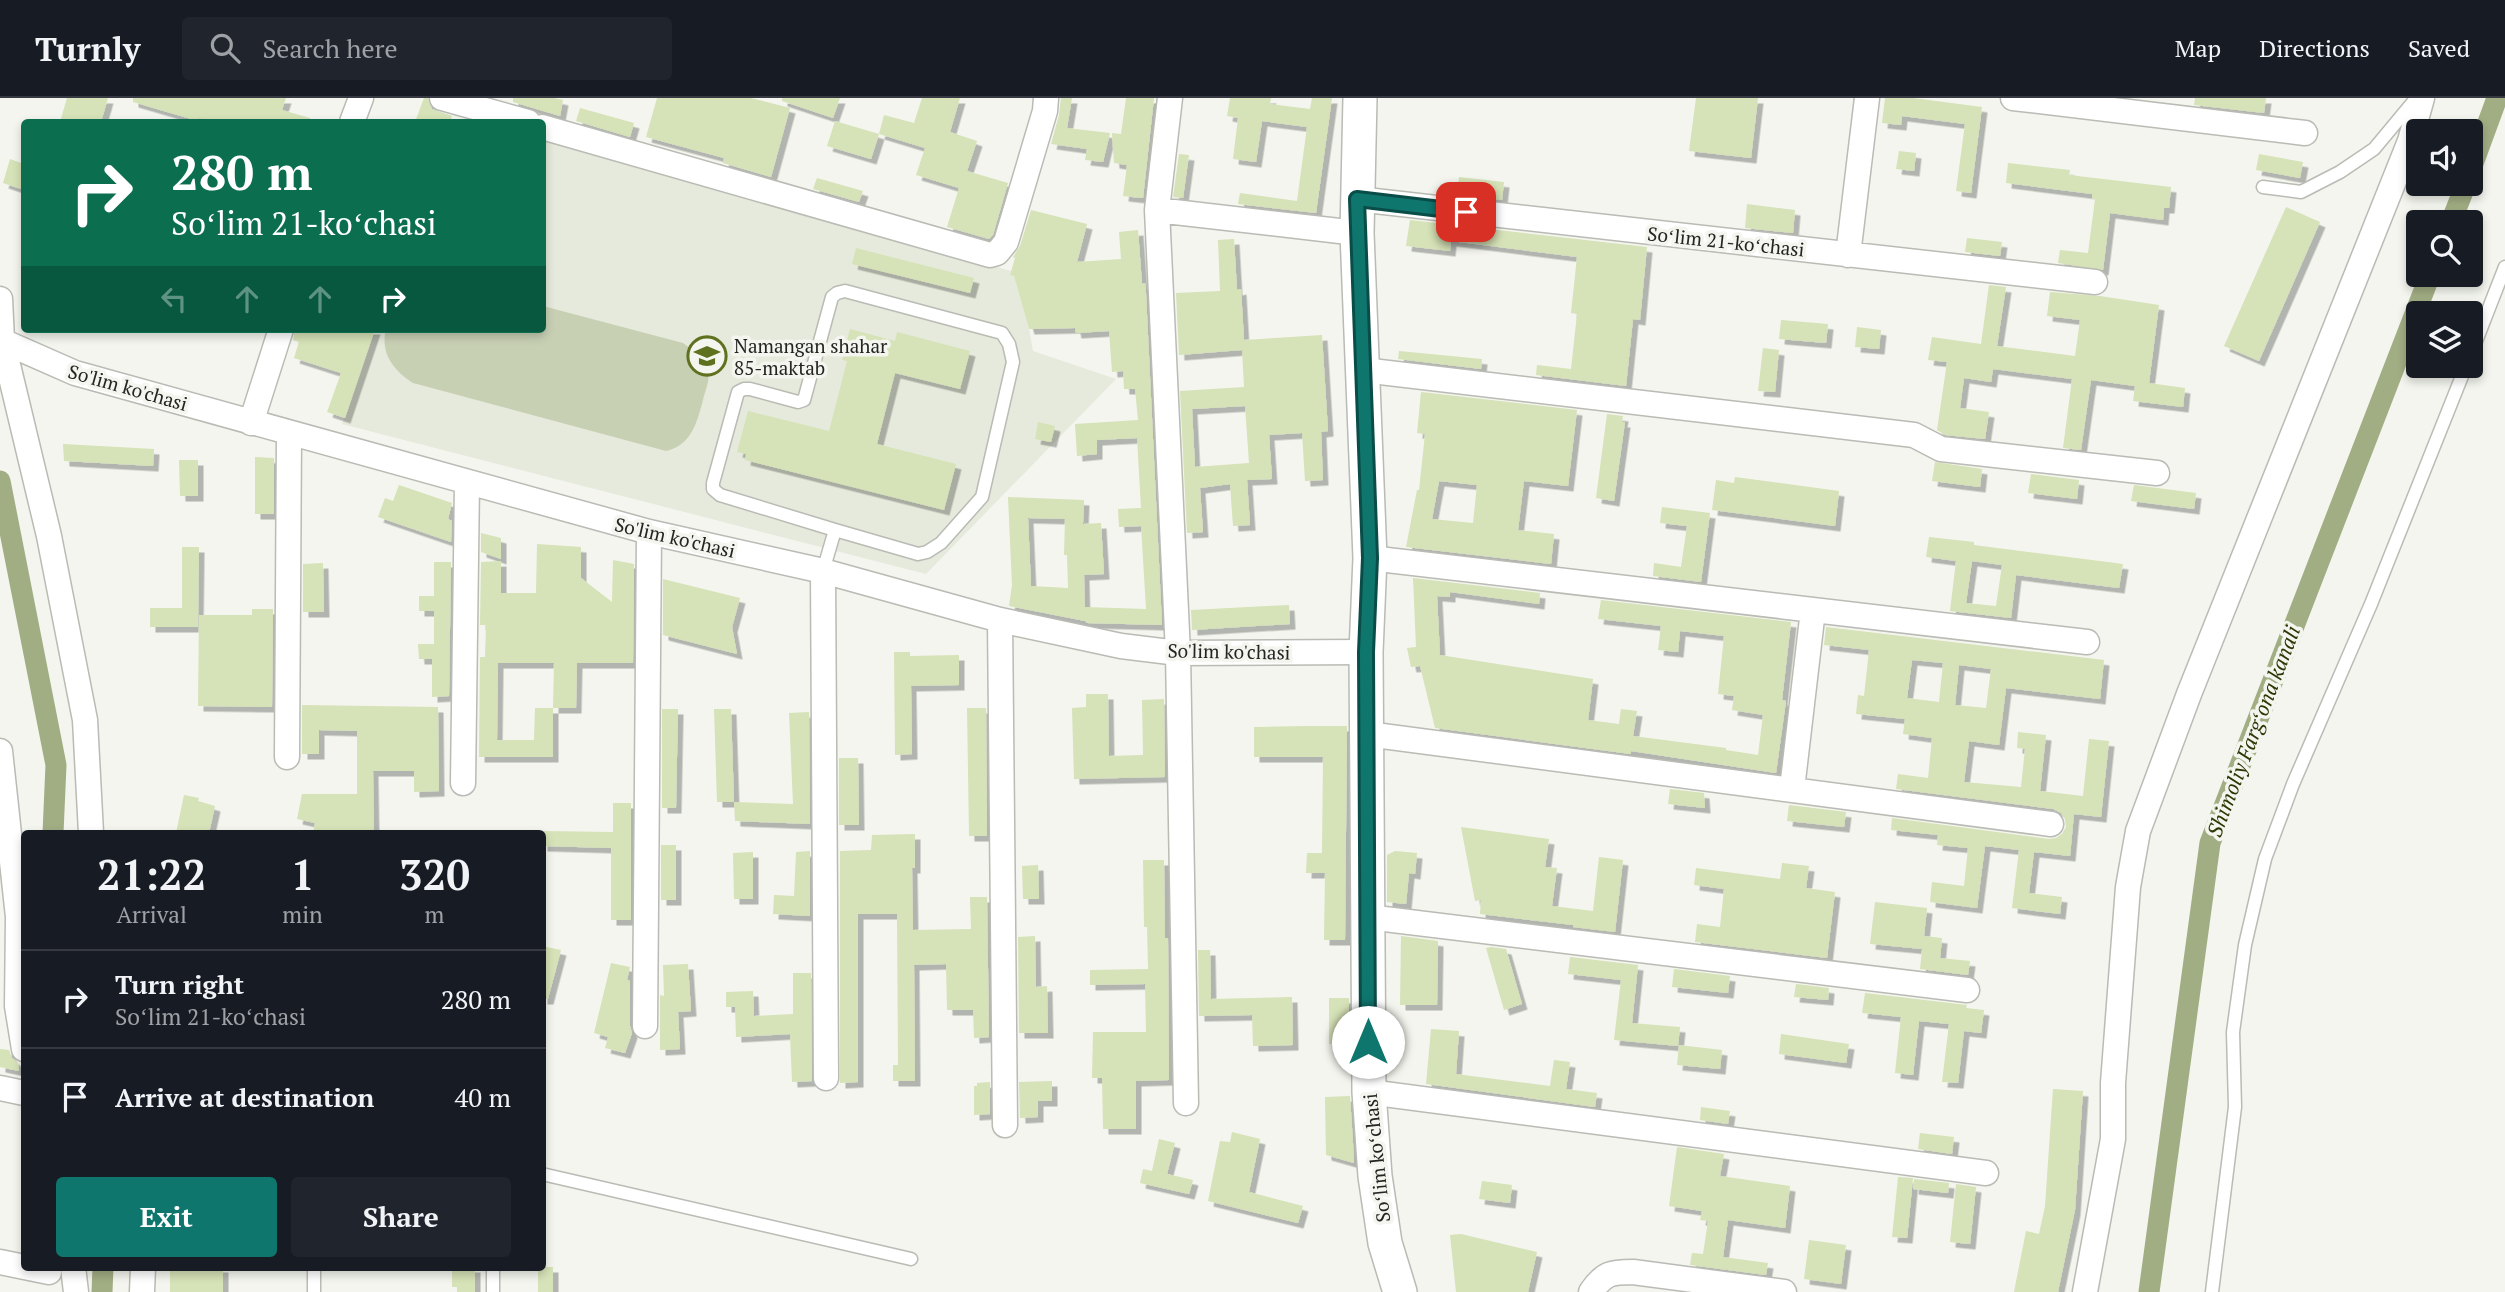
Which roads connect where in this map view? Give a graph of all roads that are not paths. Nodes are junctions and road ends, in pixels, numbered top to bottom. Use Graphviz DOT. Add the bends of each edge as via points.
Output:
graph roads {
  1 [pos="361,98"];
  2 [pos="442,98"];
  3 [pos="1045,98"];
  4 [pos="1170,98"];
  5 [pos="1360,98"];
  6 [pos="1867,98"];
  7 [pos="2013,98"];
  8 [pos="2417,98"];
  9 [pos="2422,98"];
  10 [pos="353,119"];
  11 [pos="517,119"];
  12 [pos="546,128"];
  13 [pos="2305,133"];
  14 [pos="2263,187"];
  15 [pos="1357,199"];
  16 [pos="1157,210"];
  17 [pos="1357,233"];
  18 [pos="1848,255"];
  19 [pos="2505,267"];
  20 [pos="2095,282"];
  21 [pos="0,299"];
  22 [pos="2483,323"];
  23 [pos="280,333"];
  24 [pos="1,340"];
  25 [pos="1363,370"];
  26 [pos="2461,378"];
  27 [pos="251,422"];
  28 [pos="289,433"];
  29 [pos="2157,474"];
  30 [pos="467,483"];
  31 [pos="835,530"];
  32 [pos="649,531"];
  33 [pos="1370,558"];
  34 [pos="823,571"];
  35 [pos="1813,610"];
  36 [pos="1000,620"];
  37 [pos="2087,642"];
  38 [pos="1366,652"];
  39 [pos="1178,653"];
  40 [pos="1367,734"];
  41 [pos="0,751"];
  42 [pos="287,757"];
  43 [pos="463,783"];
  44 [pos="1791,789"];
  45 [pos="2051,824"];
  46 [pos="91,830"];
  47 [pos="8,902"];
  48 [pos="1368,916"];
  49 [pos="1966,990"];
  50 [pos="645,1026"];
  51 [pos="21,1031"];
  52 [pos="827,1078"];
  53 [pos="0,1088"];
  54 [pos="21,1092"];
  55 [pos="1369,1092"];
  56 [pos="1186,1103"];
  57 [pos="1005,1125"];
  58 [pos="1986,1173"];
  59 [pos="546,1175"];
  60 [pos="911,1259"];
  61 [pos="0,1262"];
  62 [pos="21,1266"];
  63 [pos="44,1271"];
  64 [pos="73,1271"];
  65 [pos="143,1271"];
  66 [pos="314,1271"];
  67 [pos="493,1271"];
  68 [pos="49,1272"];
  69 [pos="76,1292"];
  70 [pos="142,1292"];
  71 [pos="314,1292"];
  72 [pos="493,1292"];
  73 [pos="1400,1292"];
  74 [pos="1591,1292"];
  75 [pos="1784,1292"];
  76 [pos="2085,1292"];
  77 [pos="2212,1292"];
  1 -- 10 [label="street"];
  2 -- 11 [label="street"];
  3 -- 12 [label="street" via="1006,242 990,255"];
  4 -- 16 [label="street"];
  5 -- 15 [label="street, Soʻlim koʻchasi"];
  6 -- 18 [label="street"];
  7 -- 13 [label="street"];
  8 -- 14 [label="lane" via="2374,149 2340,172 2301,192"];
  9 -- 76 [label="street" via="2410,141 2138,831 2128,887 2113,1139"];
  15 -- 17 [label="street, Soʻlim koʻchasi"];
  15 -- 18 [label="street, Soʻlim 21-koʻchasi"];
  16 -- 17 [label="street"];
  16 -- 39 [label="street"];
  17 -- 25 [label="street, Soʻlim koʻchasi"];
  18 -- 20 [label="street, Soʻlim 21-koʻchasi"];
  19 -- 22 [label="lane"];
  21 -- 24 [label="street"];
  23 -- 27 [label="street"];
  24 -- 27 [label="street, So'lim ko'chasi" via="75,373"];
  24 -- 46 [label="street" via="49,536 85,720"];
  25 -- 29 [label="street" via="1914,435 1941,449"];
  25 -- 33 [label="street, Soʻlim koʻchasi"];
  26 -- 77 [label="lane" via="2265,859 2245,945 2233,1032 2235,1107"];
  27 -- 28 [label="street, So'lim ko'chasi"];
  28 -- 30 [label="street, So'lim ko'chasi"];
  28 -- 42 [label="street"];
  30 -- 32 [label="street, So'lim ko'chasi"];
  30 -- 43 [label="street"];
  31 -- 31 [label="lane" via="716,493 713,484 738,392 744,388 804,400 832,297 845,291 1002,334 1013,362 982,497 942,543 928,552 918,554"];
  31 -- 34 [label="lane"];
  32 -- 34 [label="street, So'lim ko'chasi"];
  32 -- 50 [label="street"];
  33 -- 35 [label="street"];
  33 -- 38 [label="street, Soʻlim koʻchasi"];
  34 -- 36 [label="street, So'lim ko'chasi"];
  34 -- 52 [label="street"];
  35 -- 37 [label="street"];
  35 -- 44 [label="street"];
  36 -- 39 [label="street, So'lim ko'chasi" via="1121,646"];
  36 -- 57 [label="street"];
  38 -- 39 [label="street, So'lim ko'chasi"];
  38 -- 40 [label="street, Soʻlim koʻchasi"];
  39 -- 56 [label="street"];
  40 -- 44 [label="street"];
  40 -- 48 [label="street, Soʻlim koʻchasi"];
  41 -- 47 [label="street"];
  44 -- 45 [label="street"];
  47 -- 51 [label="street"];
  48 -- 49 [label="street"];
  48 -- 55 [label="street, Soʻlim koʻchasi"];
  53 -- 54 [label="street"];
  55 -- 58 [label="street"];
  55 -- 73 [label="street, Soʻlim koʻchasi" via="1385,1244"];
  59 -- 60 [label="lane"];
  61 -- 62 [label="street"];
  63 -- 68 [label="street"];
  64 -- 69 [label="street"];
  65 -- 70 [label="street"];
  66 -- 71 [label="lane"];
  67 -- 72 [label="lane"];
  74 -- 75 [label="street" via="1614,1272"];
}
